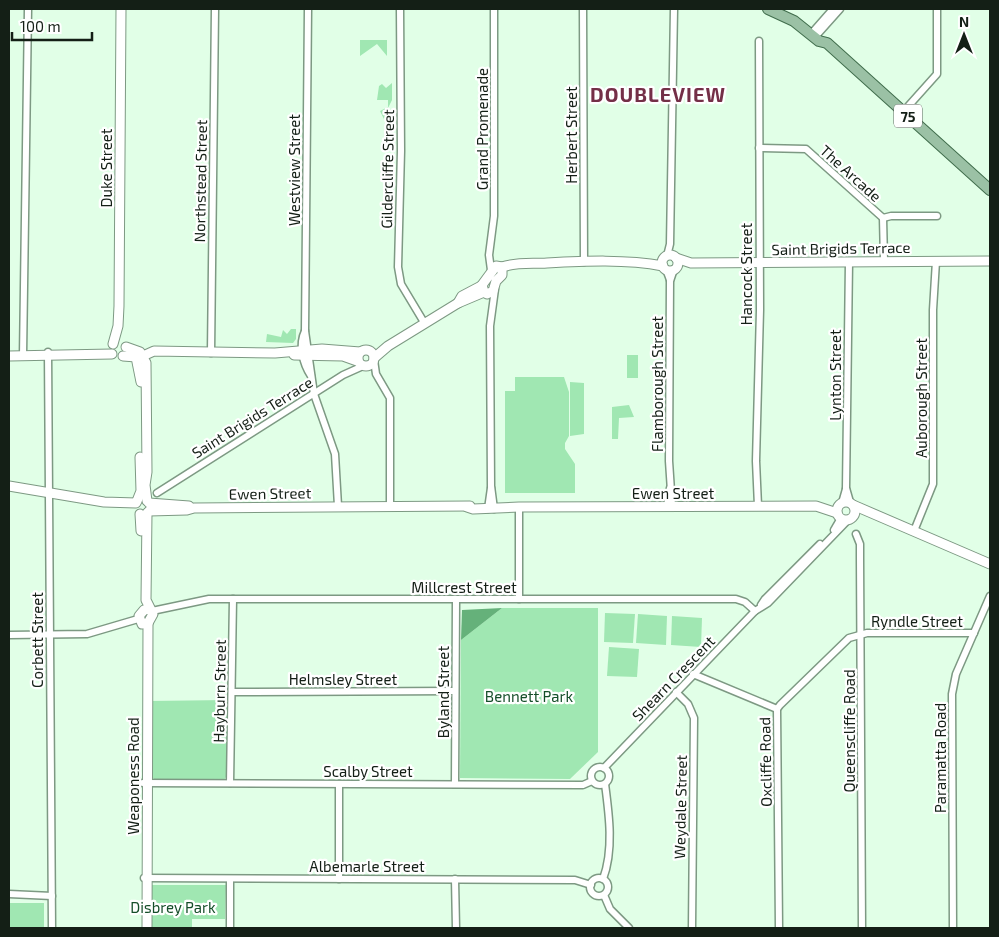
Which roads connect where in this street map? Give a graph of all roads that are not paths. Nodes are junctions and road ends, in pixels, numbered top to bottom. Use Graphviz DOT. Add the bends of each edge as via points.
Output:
graph roads {
  1 [pos="28,9"];
  2 [pos="121,9"];
  3 [pos="215,9"];
  4 [pos="308,9"];
  5 [pos="400,9"];
  6 [pos="494,9"];
  7 [pos="583,9"];
  8 [pos="674,9"];
  9 [pos="768,9"];
  10 [pos="783,9"];
  11 [pos="833,9"];
  12 [pos="840,9"];
  13 [pos="937,9"];
  14 [pos="815,33"];
  15 [pos="759,41"];
  16 [pos="903,112"];
  17 [pos="759,148"];
  18 [pos="990,190"];
  19 [pos="937,216"];
  20 [pos="883,218"];
  21 [pos="884,260"];
  22 [pos="936,261"];
  23 [pos="990,261"];
  24 [pos="584,262"];
  25 [pos="849,262"];
  26 [pos="670,263"];
  27 [pos="760,263"];
  28 [pos="537,264"];
  29 [pos="497,268"];
  30 [pos="501,277"];
  31 [pos="487,290"];
  32 [pos="424,324"];
  33 [pos="118,348"];
  34 [pos="9,351"];
  35 [pos="305,352"];
  36 [pos="23,353"];
  37 [pos="211,353"];
  38 [pos="48,354"];
  39 [pos="9,356"];
  40 [pos="373,356"];
  41 [pos="143,359"];
  42 [pos="362,361"];
  43 [pos="376,374"];
  44 [pos="314,394"];
  45 [pos="9,486"];
  46 [pos="49,493"];
  47 [pos="157,493"];
  48 [pos="338,506"];
  49 [pos="670,506"];
  50 [pos="758,506"];
  51 [pos="143,507"];
  52 [pos="390,507"];
  53 [pos="491,507"];
  54 [pos="519,507"];
  55 [pos="846,510"];
  56 [pos="914,531"];
  57 [pos="856,534"];
  58 [pos="990,564"];
  59 [pos="990,596"];
  60 [pos="233,599"];
  61 [pos="520,599"];
  62 [pos="456,600"];
  63 [pos="755,611"];
  64 [pos="146,616"];
  65 [pos="861,634"];
  66 [pos="974,634"];
  67 [pos="9,635"];
  68 [pos="50,635"];
  69 [pos="693,674"];
  70 [pos="455,691"];
  71 [pos="232,692"];
  72 [pos="676,692"];
  73 [pos="777,709"];
  74 [pos="604,768"];
  75 [pos="592,781"];
  76 [pos="145,783"];
  77 [pos="230,783"];
  78 [pos="339,784"];
  79 [pos="455,784"];
  80 [pos="605,784"];
  81 [pos="145,878"];
  82 [pos="339,879"];
  83 [pos="455,879"];
  84 [pos="603,879"];
  85 [pos="230,880"];
  86 [pos="591,884"];
  87 [pos="9,894"];
  88 [pos="604,895"];
  89 [pos="52,896"];
  90 [pos="52,928"];
  91 [pos="142,928"];
  92 [pos="148,928"];
  93 [pos="230,928"];
  94 [pos="456,928"];
  95 [pos="629,928"];
  96 [pos="692,928"];
  97 [pos="779,928"];
  98 [pos="862,928"];
  99 [pos="953,928"];
  1 -- 36 [label="street"];
  2 -- 33 [label="main road, Duke Street"];
  3 -- 37 [label="street, Northstead Street"];
  4 -- 35 [label="street, Westview Street"];
  5 -- 32 [label="street, Gildercliffe Street" via="398,267 401,284"];
  6 -- 29 [label="street, Grand Promenade" via="494,216 489,255"];
  7 -- 24 [label="street, Herbert Street"];
  8 -- 26 [label="street, Flamborough Street"];
  9 -- 14 [label="main road, 75"];
  10 -- 14 [label="main road, 75"];
  11 -- 14 [label="street"];
  12 -- 14 [label="street"];
  13 -- 16 [label="street" via="937,74"];
  14 -- 16 [label="main road, 75"];
  15 -- 17 [label="street, Hancock Street"];
  16 -- 18 [label="main road, 75"];
  17 -- 20 [label="street, The Arcade" via="806,149"];
  17 -- 27 [label="street, Hancock Street"];
  19 -- 20 [label="street"];
  20 -- 21 [label="street, The Arcade"];
  21 -- 22 [label="main road, Saint Brigids Terrace"];
  21 -- 25 [label="main road, Saint Brigids Terrace"];
  22 -- 23 [label="main road, Saint Brigids Terrace"];
  22 -- 56 [label="street, Auborough Street" via="933,484"];
  24 -- 26 [label="main road, Saint Brigids Terrace"];
  24 -- 28 [label="main road, Saint Brigids Terrace"];
  25 -- 27 [label="main road, Saint Brigids Terrace"];
  25 -- 55 [label="street, Lynton Street"];
  26 -- 27 [label="main road, Saint Brigids Terrace"];
  26 -- 49 [label="street, Flamborough Street"];
  27 -- 50 [label="street, Hancock Street"];
  28 -- 29 [label="main road, Saint Brigids Terrace" via="525,262"];
  28 -- 30 [label="main road, Saint Brigids Terrace"];
  29 -- 30 [label="main road" via="503,272"];
  29 -- 31 [label="main road" via="489,278"];
  30 -- 31 [label="main road"];
  31 -- 32 [label="main road" via="462,296"];
  31 -- 53 [label="street" via="492,307"];
  32 -- 40 [label="main road"];
  33 -- 38 [label="main road"];
  33 -- 41 [label="main road" via="140,352"];
  34 -- 36 [label="main road"];
  35 -- 37 [label="main road"];
  35 -- 42 [label="main road"];
  35 -- 44 [label="street, Westview Street"];
  36 -- 38 [label="main road"];
  36 -- 39 [label="main road"];
  37 -- 41 [label="main road" via="154,351"];
  38 -- 46 [label="street, Corbett Street"];
  40 -- 42 [label="main road"];
  40 -- 42 [label="main road"];
  40 -- 43 [label="street"];
  41 -- 51 [label="main road, Weaponess Road" via="147,472"];
  42 -- 43 [label="street"];
  42 -- 44 [label="street, Saint Brigids Terrace" via="352,371"];
  43 -- 52 [label="street" via="390,398"];
  44 -- 47 [label="street, Saint Brigids Terrace"];
  44 -- 48 [label="street, Westview Street" via="334,454"];
  45 -- 46 [label="main road, Ewen Street"];
  46 -- 51 [label="main road, Ewen Street" via="107,505"];
  46 -- 68 [label="street, Corbett Street"];
  48 -- 51 [label="main road, Ewen Street" via="187,510"];
  48 -- 52 [label="main road, Ewen Street"];
  49 -- 50 [label="main road, Ewen Street"];
  49 -- 54 [label="main road, Ewen Street"];
  50 -- 55 [label="main road, Ewen Street"];
  51 -- 64 [label="main road, Weaponess Road"];
  52 -- 53 [label="main road, Ewen Street" via="467,507 473,510"];
  53 -- 54 [label="main road, Ewen Street"];
  54 -- 61 [label="street"];
  55 -- 56 [label="main road" via="867,511"];
  55 -- 63 [label="street, Shearn Crescent" via="768,603"];
  56 -- 58 [label="main road"];
  57 -- 65 [label="street, Queenscliffe Road" via="860,544"];
  59 -- 66 [label="street, Paramatta Road"];
  60 -- 62 [label="street, Millcrest Street"];
  60 -- 64 [label="street, Millcrest Street" via="196,600"];
  60 -- 71 [label="street, Hayburn Street"];
  61 -- 62 [label="street, Millcrest Street"];
  61 -- 63 [label="street, Millcrest Street" via="736,599"];
  62 -- 70 [label="street, Byland Street"];
  63 -- 69 [label="street, Shearn Crescent"];
  64 -- 68 [label="street, Millcrest Street" via="96,633"];
  64 -- 76 [label="main road, Weaponess Road"];
  65 -- 66 [label="street, Ryndle Street"];
  65 -- 73 [label="street, Oxcliffe Road" via="843,641"];
  65 -- 98 [label="street, Queenscliffe Road"];
  66 -- 99 [label="street, Paramatta Road" via="956,674 952,694"];
  67 -- 68 [label="street, Millcrest Street"];
  68 -- 89 [label="street, Corbett Street"];
  69 -- 72 [label="street, Shearn Crescent"];
  69 -- 73 [label="street"];
  70 -- 71 [label="street, Helmsley Street"];
  70 -- 79 [label="street, Byland Street"];
  71 -- 77 [label="street, Hayburn Street"];
  72 -- 74 [label="street, Shearn Crescent"];
  72 -- 96 [label="street, Weydale Street" via="688,704 694,718"];
  73 -- 97 [label="street, Oxcliffe Road"];
  74 -- 75 [label="street" via="595,768 591,774"];
  74 -- 80 [label="street" via="609,778"];
  75 -- 79 [label="street, Scalby Street" via="583,786"];
  75 -- 80 [label="street, Scalby Street" via="598,785"];
  76 -- 77 [label="street, Scalby Street"];
  76 -- 81 [label="main road, Weaponess Road"];
  77 -- 78 [label="street, Scalby Street"];
  78 -- 79 [label="street, Scalby Street"];
  78 -- 82 [label="street"];
  80 -- 84 [label="street" via="609,834 608,866"];
  81 -- 85 [label="street, Albemarle Street"];
  81 -- 91 [label="main road, Weaponess Road"];
  81 -- 92 [label="main road, Weaponess Road"];
  82 -- 83 [label="street, Albemarle Street"];
  82 -- 85 [label="street, Albemarle Street"];
  83 -- 86 [label="street, Albemarle Street" via="575,880"];
  83 -- 94 [label="street"];
  84 -- 86 [label="street"];
  84 -- 88 [label="street" via="608,888"];
  85 -- 93 [label="street"];
  86 -- 88 [label="street" via="592,893"];
  87 -- 89 [label="street"];
  88 -- 95 [label="street" via="610,909"];
  89 -- 90 [label="street, Corbett Street"];
}
